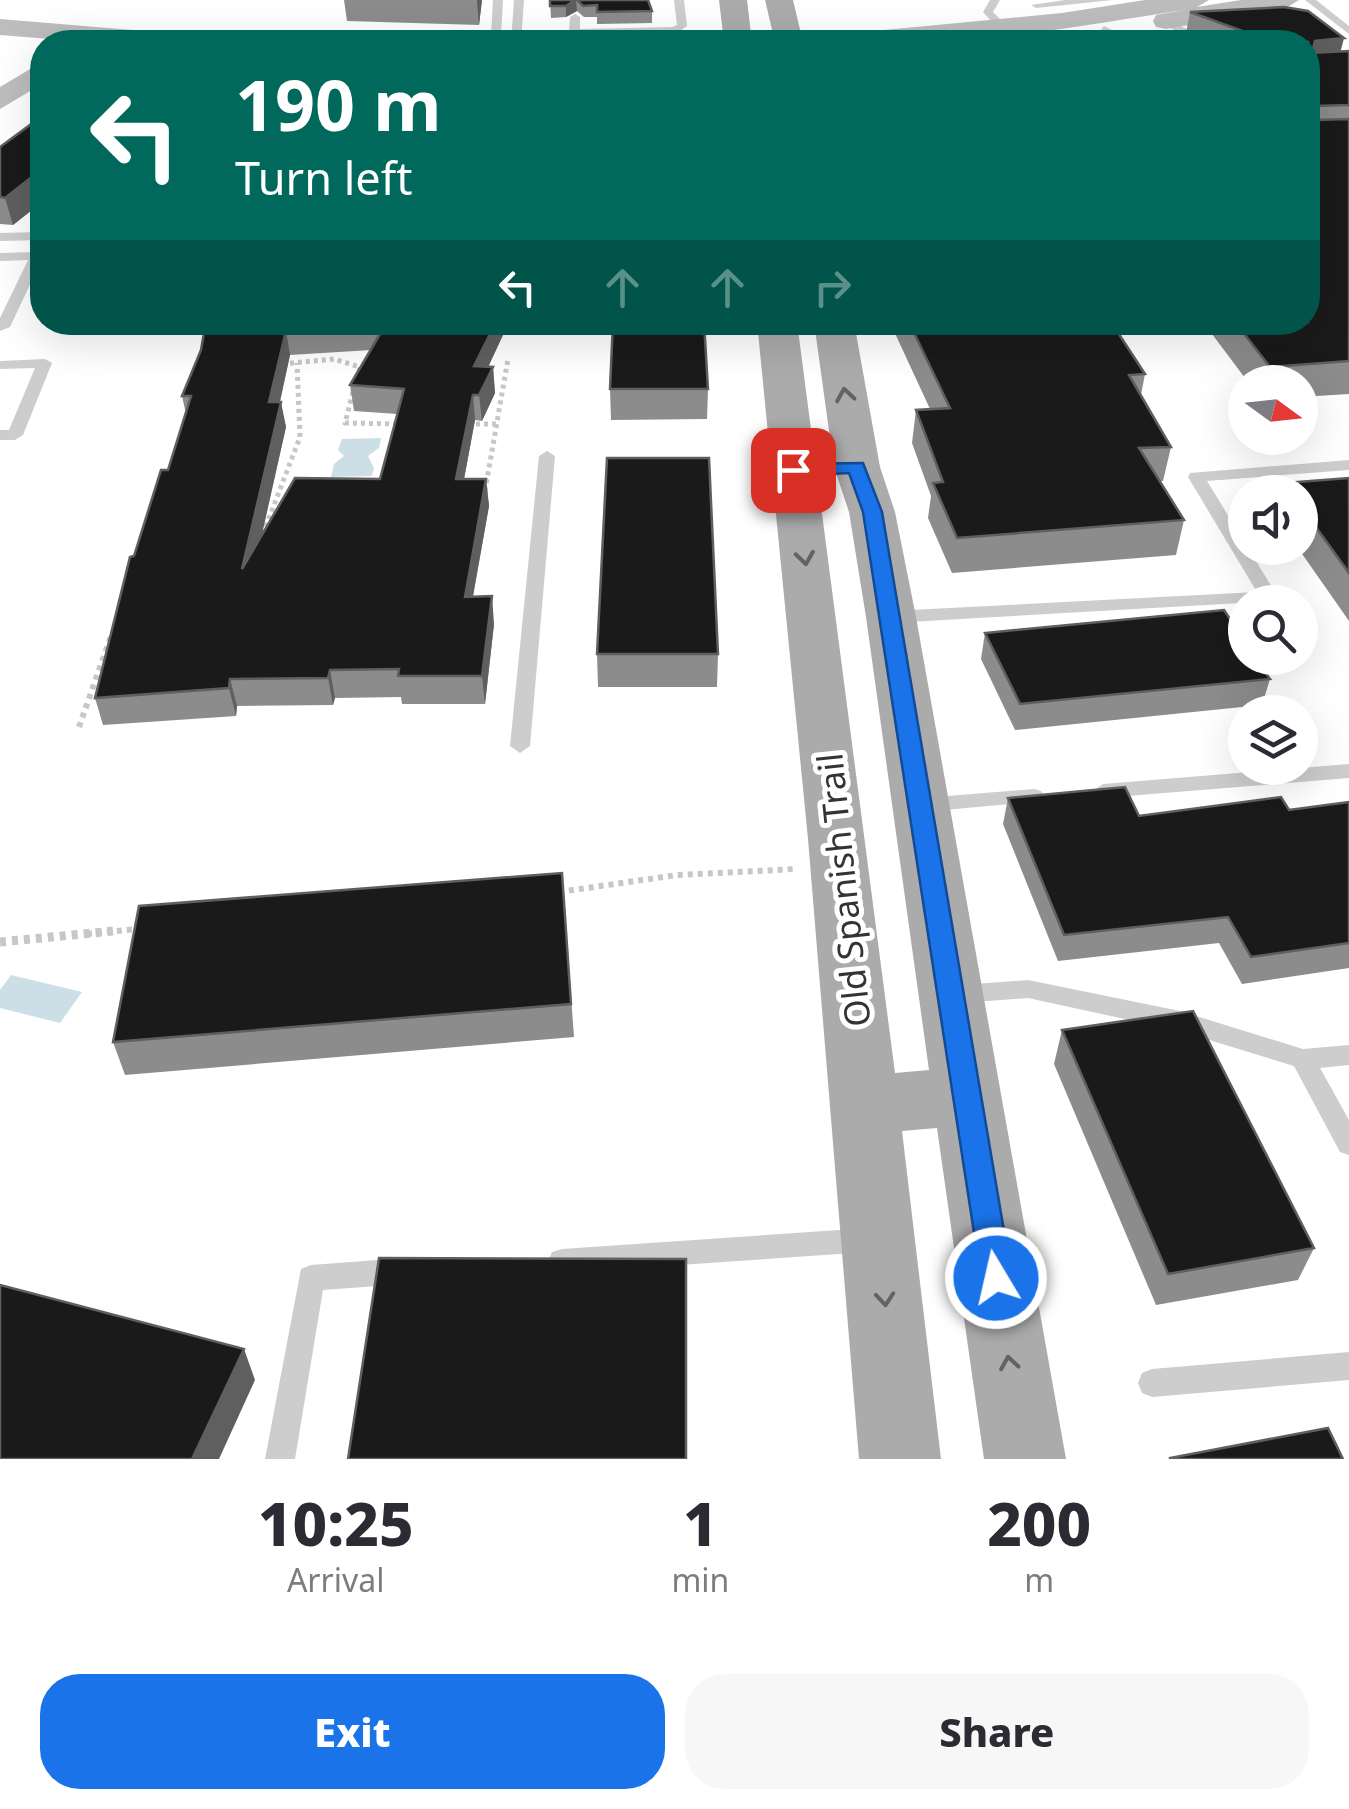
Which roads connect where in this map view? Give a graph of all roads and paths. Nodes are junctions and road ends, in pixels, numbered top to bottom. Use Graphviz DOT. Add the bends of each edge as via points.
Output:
graph roads {
  1 [pos="498,0"];
  2 [pos="520,0"];
  3 [pos="679,0"];
  4 [pos="732,0"];
  5 [pos="779,0"];
  6 [pos="1196,0"];
  7 [pos="1310,0"];
  8 [pos="1036,5"];
  9 [pos="1260,12"];
  10 [pos="1105,17"];
  11 [pos="996,21"];
  12 [pos="0,27"];
  13 [pos="496,30"];
  14 [pos="517,30"];
  15 [pos="674,30"];
  16 [pos="736,30"];
  17 [pos="787,30"];
  18 [pos="930,30"];
  19 [pos="1165,30"];
  20 [pos="1183,30"];
  21 [pos="30,31"];
  22 [pos="1349,32"];
  23 [pos="0,43"];
  24 [pos="30,47"];
  25 [pos="30,79"];
  26 [pos="0,100"];
  27 [pos="0,236"];
  28 [pos="30,236"];
  29 [pos="30,256"];
  30 [pos="0,257"];
  31 [pos="30,271"];
  32 [pos="3,327"];
  33 [pos="777,335"];
  34 [pos="836,335"];
  35 [pos="376,360"];
  36 [pos="508,360"];
  37 [pos="297,363"];
  38 [pos="0,365"];
  39 [pos="264,365"];
  40 [pos="360,368"];
  41 [pos="402,424"];
  42 [pos="459,424"];
  43 [pos="497,424"];
  44 [pos="0,436"];
  45 [pos="547,456"];
  46 [pos="1349,465"];
  47 [pos="856,467"];
  48 [pos="793,470"];
  49 [pos="278,494"];
  50 [pos="296,496"];
  51 [pos="484,496"];
  52 [pos="258,547"];
  53 [pos="891,616"];
  54 [pos="814,621"];
  55 [pos="114,627"];
  56 [pos="79,727"];
  57 [pos="520,746"];
  58 [pos="1349,772"];
  59 [pos="921,805"];
  60 [pos="841,868"];
  61 [pos="557,892"];
  62 [pos="159,928"];
  63 [pos="0,942"];
  64 [pos="953,994"];
  65 [pos="1349,1056"];
  66 [pos="1303,1059"];
  67 [pos="968,1096"];
  68 [pos="867,1106"];
  69 [pos="1349,1144"];
  70 [pos="880,1239"];
  71 [pos="527,1263"];
  72 [pos="429,1270"];
  73 [pos="1349,1366"];
  74 [pos="1152,1383"];
  75 [pos="280,1459"];
  76 [pos="900,1459"];
  77 [pos="1024,1459"];
  1 -- 13 [label="lane"];
  2 -- 14 [label="lane"];
  3 -- 15 [label="lane" via="682,26"];
  4 -- 16 [label="main road"];
  5 -- 17 [label="main road"];
  6 -- 10 [label="main road"];
  7 -- 22 [label="lane"];
  8 -- 10 [label="lane"];
  9 -- 20 [label="main road"];
  10 -- 11 [label="main road"];
  10 -- 19 [label="main road"];
  11 -- 18 [label="main road"];
  12 -- 21 [label="main road"];
  23 -- 24 [label="main road"];
  25 -- 26 [label="main road"];
  27 -- 28 [label="lane"];
  29 -- 30 [label="lane"];
  31 -- 32 [label="lane"];
  33 -- 48 [label="main road, Old Spanish Trail"];
  47 -- 34 [label="main road, one-way"];
  35 -- 40 [label="path"];
  36 -- 43 [label="path"];
  37 -- 39 [label="path"];
  37 -- 40 [label="path" via="334,359"];
  37 -- 49 [label="path" via="300,437"];
  38 -- 44 [label="lane" via="45,363 15,435"];
  40 -- 41 [label="path" via="346,423"];
  42 -- 43 [label="path"];
  43 -- 51 [label="path"];
  45 -- 57 [label="lane"];
  46 -- 53 [label="lane" via="1196,477 1269,597"];
  47 -- 48 [label="main road"];
  47 -- 53 [label="main road" via="872,512"];
  48 -- 54 [label="main road, Old Spanish Trail, one-way"];
  49 -- 50 [label="path"];
  49 -- 52 [label="path"];
  53 -- 54 [label="main road"];
  53 -- 59 [label="main road"];
  54 -- 60 [label="main road, Old Spanish Trail"];
  55 -- 56 [label="path"];
  58 -- 59 [label="lane"];
  59 -- 64 [label="main road"];
  60 -- 61 [label="path" via="695,874"];
  60 -- 68 [label="main road, Old Spanish Trail"];
  62 -- 63 [label="path"];
  64 -- 66 [label="lane" via="1028,989 1180,1022"];
  64 -- 67 [label="main road"];
  65 -- 66 [label="lane"];
  66 -- 69 [label="lane"];
  67 -- 68 [label="main road"];
  77 -- 67 [label="main road, one-way"];
  68 -- 70 [label="main road, Old Spanish Trail"];
  70 -- 71 [label="lane"];
  70 -- 76 [label="main road, Old Spanish Trail, one-way"];
  72 -- 75 [label="lane" via="312,1278"];
  73 -- 74 [label="lane"];
}
